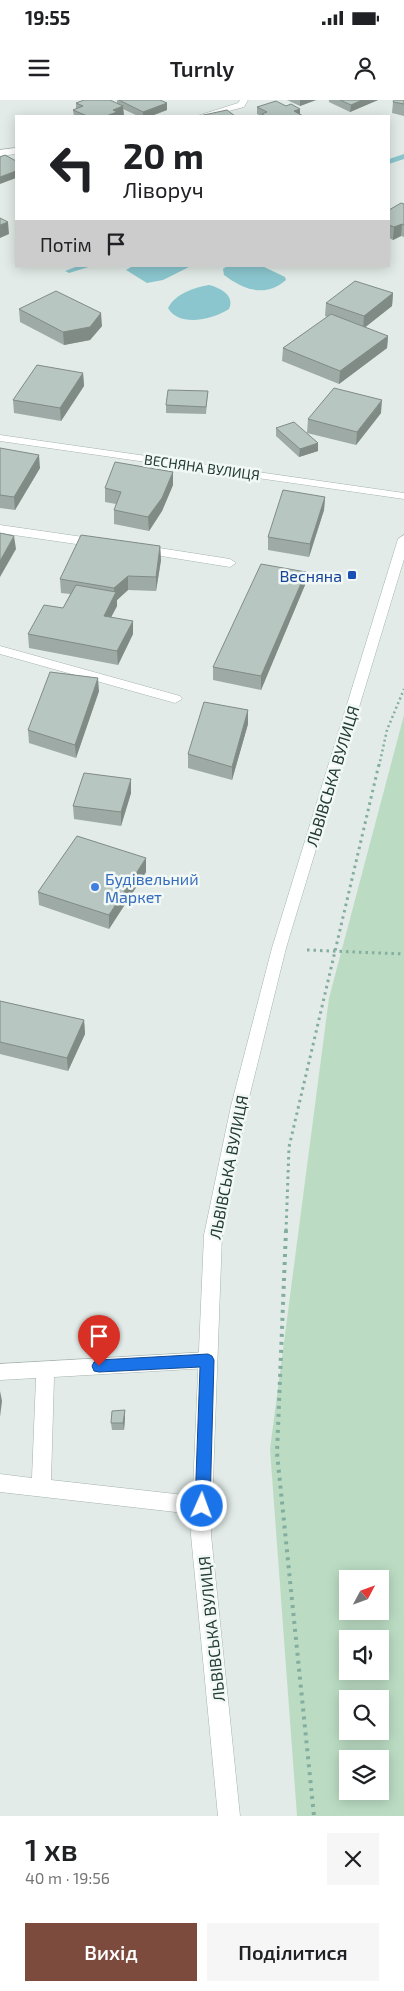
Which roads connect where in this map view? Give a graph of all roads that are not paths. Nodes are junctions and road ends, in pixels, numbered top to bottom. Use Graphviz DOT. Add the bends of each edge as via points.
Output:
graph roads {
  1 [pos="244,100"];
  2 [pos="205,115"];
  3 [pos="15,151"];
  4 [pos="0,153"];
  5 [pos="0,438"];
  6 [pos="404,496"];
  7 [pos="0,529"];
  8 [pos="404,539"];
  9 [pos="105,544"];
  10 [pos="124,547"];
  11 [pos="230,563"];
  12 [pos="0,650"];
  13 [pos="175,699"];
  14 [pos="208,1360"];
  15 [pos="45,1369"];
  16 [pos="0,1372"];
  17 [pos="0,1483"];
  18 [pos="41,1488"];
  19 [pos="202,1506"];
  20 [pos="229,1816"];
  1 -- 2 [label="main road" via="241,105"];
  3 -- 4 [label="main road"];
  5 -- 6 [label="main road, ВЕСНЯНА ВУЛИЦЯ"];
  7 -- 9 [label="main road"];
  8 -- 14 [label="main road, ЛЬВІВСЬКА ВУЛИЦЯ" via="279,948 239,1106 213,1235"];
  10 -- 11 [label="main road"];
  12 -- 13 [label="main road"];
  14 -- 15 [label="main road"];
  14 -- 19 [label="main road, ЛЬВІВСЬКА ВУЛИЦЯ"];
  15 -- 16 [label="main road"];
  15 -- 18 [label="main road"];
  17 -- 18 [label="main road"];
  18 -- 19 [label="main road"];
  19 -- 20 [label="main road, ЛЬВІВСЬКА ВУЛИЦЯ" via="202,1535"];
}
